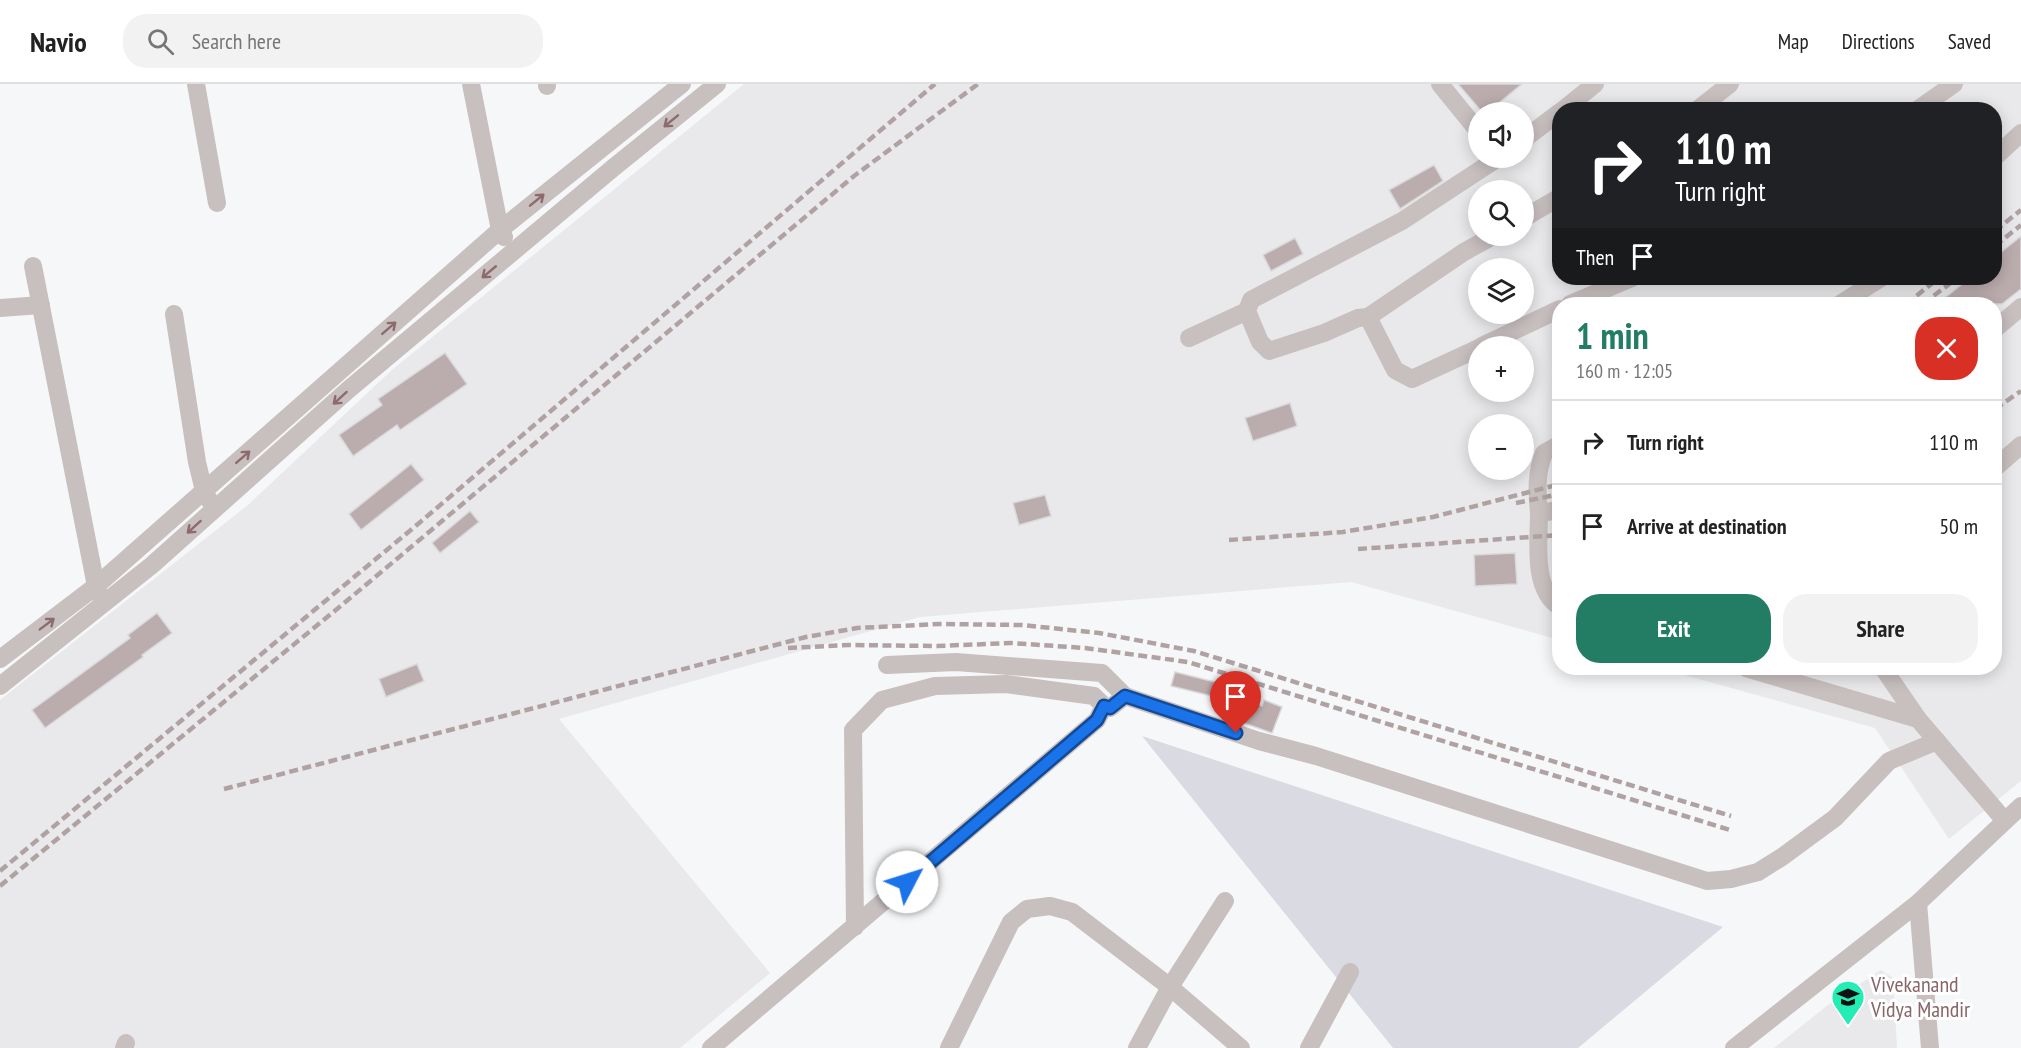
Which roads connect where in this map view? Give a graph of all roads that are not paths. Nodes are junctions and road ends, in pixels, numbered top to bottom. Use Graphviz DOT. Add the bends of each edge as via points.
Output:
graph roads {
  1 [pos="196,84"];
  2 [pos="471,84"];
  3 [pos="682,84"];
  4 [pos="717,84"];
  5 [pos="1440,84"];
  6 [pos="1595,84"];
  7 [pos="1730,84"];
  8 [pos="1954,84"];
  9 [pos="1573,102"];
  10 [pos="1707,102"];
  11 [pos="1928,102"];
  12 [pos="1468,118"];
  13 [pos="1552,118"];
  14 [pos="1534,132"];
  15 [pos="2021,133"];
  16 [pos="2002,151"];
  17 [pos="1483,168"];
  18 [pos="1552,202"];
  19 [pos="217,203"];
  20 [pos="1534,212"];
  21 [pos="500,230"];
  22 [pos="1474,246"];
  23 [pos="513,252"];
  24 [pos="33,267"];
  25 [pos="1615,285"];
  26 [pos="1870,285"];
  27 [pos="1587,297"];
  28 [pos="1851,297"];
  29 [pos="41,305"];
  30 [pos="2021,307"];
  31 [pos="0,308"];
  32 [pos="1248,311"];
  33 [pos="1552,313"];
  34 [pos="174,314"];
  35 [pos="1368,317"];
  36 [pos="2002,323"];
  37 [pos="1503,336"];
  38 [pos="1190,338"];
  39 [pos="1468,353"];
  40 [pos="2021,445"];
  41 [pos="1552,448"];
  42 [pos="2002,462"];
  43 [pos="204,491"];
  44 [pos="215,509"];
  45 [pos="1552,511"];
  46 [pos="1539,513"];
  47 [pos="100,595"];
  48 [pos="1552,602"];
  49 [pos="0,659"];
  50 [pos="886,665"];
  51 [pos="1769,675"];
  52 [pos="1888,675"];
  53 [pos="0,686"];
  54 [pos="1125,696"];
  55 [pos="1104,706"];
  56 [pos="1917,719"];
  57 [pos="1936,741"];
  58 [pos="2021,806"];
  59 [pos="2005,821"];
  60 [pos="1225,901"];
  61 [pos="1918,903"];
  62 [pos="855,927"];
  63 [pos="1350,972"];
  64 [pos="1170,987"];
  65 [pos="711,1048"];
  66 [pos="949,1048"];
  67 [pos="1137,1048"];
  68 [pos="1241,1048"];
  69 [pos="1309,1048"];
  70 [pos="1734,1048"];
  71 [pos="1930,1048"];
  1 -- 19 [label="street"];
  2 -- 21 [label="street"];
  21 -- 3 [label="street, one-way"];
  4 -- 23 [label="street, one-way"];
  5 -- 12 [label="street"];
  6 -- 9 [label="street"];
  7 -- 10 [label="street"];
  8 -- 11 [label="street"];
  13 -- 14 [label="street"];
  15 -- 16 [label="street"];
  17 -- 32 [label="street" via="1402,221 1251,300"];
  18 -- 20 [label="street"];
  21 -- 23 [label="street"];
  43 -- 21 [label="street, one-way"];
  22 -- 35 [label="street"];
  23 -- 44 [label="street, one-way" via="348,390"];
  24 -- 29 [label="street"];
  25 -- 27 [label="street"];
  26 -- 28 [label="street"];
  29 -- 31 [label="street"];
  29 -- 47 [label="street"];
  30 -- 36 [label="street"];
  32 -- 35 [label="street" via="1260,342 1269,351"];
  32 -- 38 [label="street"];
  33 -- 37 [label="street"];
  34 -- 43 [label="street"];
  35 -- 39 [label="street" via="1395,370 1412,379"];
  40 -- 42 [label="street"];
  41 -- 46 [label="street" via="1544,453 1538,468"];
  43 -- 44 [label="street"];
  43 -- 47 [label="street"];
  44 -- 47 [label="street, one-way"];
  45 -- 46 [label="street"];
  46 -- 48 [label="street" via="1538,554 1544,589"];
  49 -- 47 [label="street, one-way"];
  47 -- 53 [label="street"];
  50 -- 54 [label="street" via="956,662 1102,673"];
  51 -- 56 [label="street"];
  52 -- 56 [label="street"];
  54 -- 55 [label="street" via="1110,708"];
  54 -- 57 [label="street" via="1707,881 1758,872 1834,818 1889,761"];
  55 -- 62 [label="street" via="1097,720"];
  55 -- 62 [label="street" via="1094,696 1006,684 935,686 882,700 853,730"];
  56 -- 57 [label="street"];
  57 -- 59 [label="street"];
  58 -- 59 [label="street"];
  59 -- 61 [label="street"];
  60 -- 64 [label="street"];
  61 -- 70 [label="street"];
  61 -- 71 [label="street"];
  62 -- 65 [label="street"];
  63 -- 69 [label="street"];
  64 -- 66 [label="street" via="1072,912 1050,906 1027,909 1011,922"];
  64 -- 67 [label="street"];
  64 -- 68 [label="street"];
}
